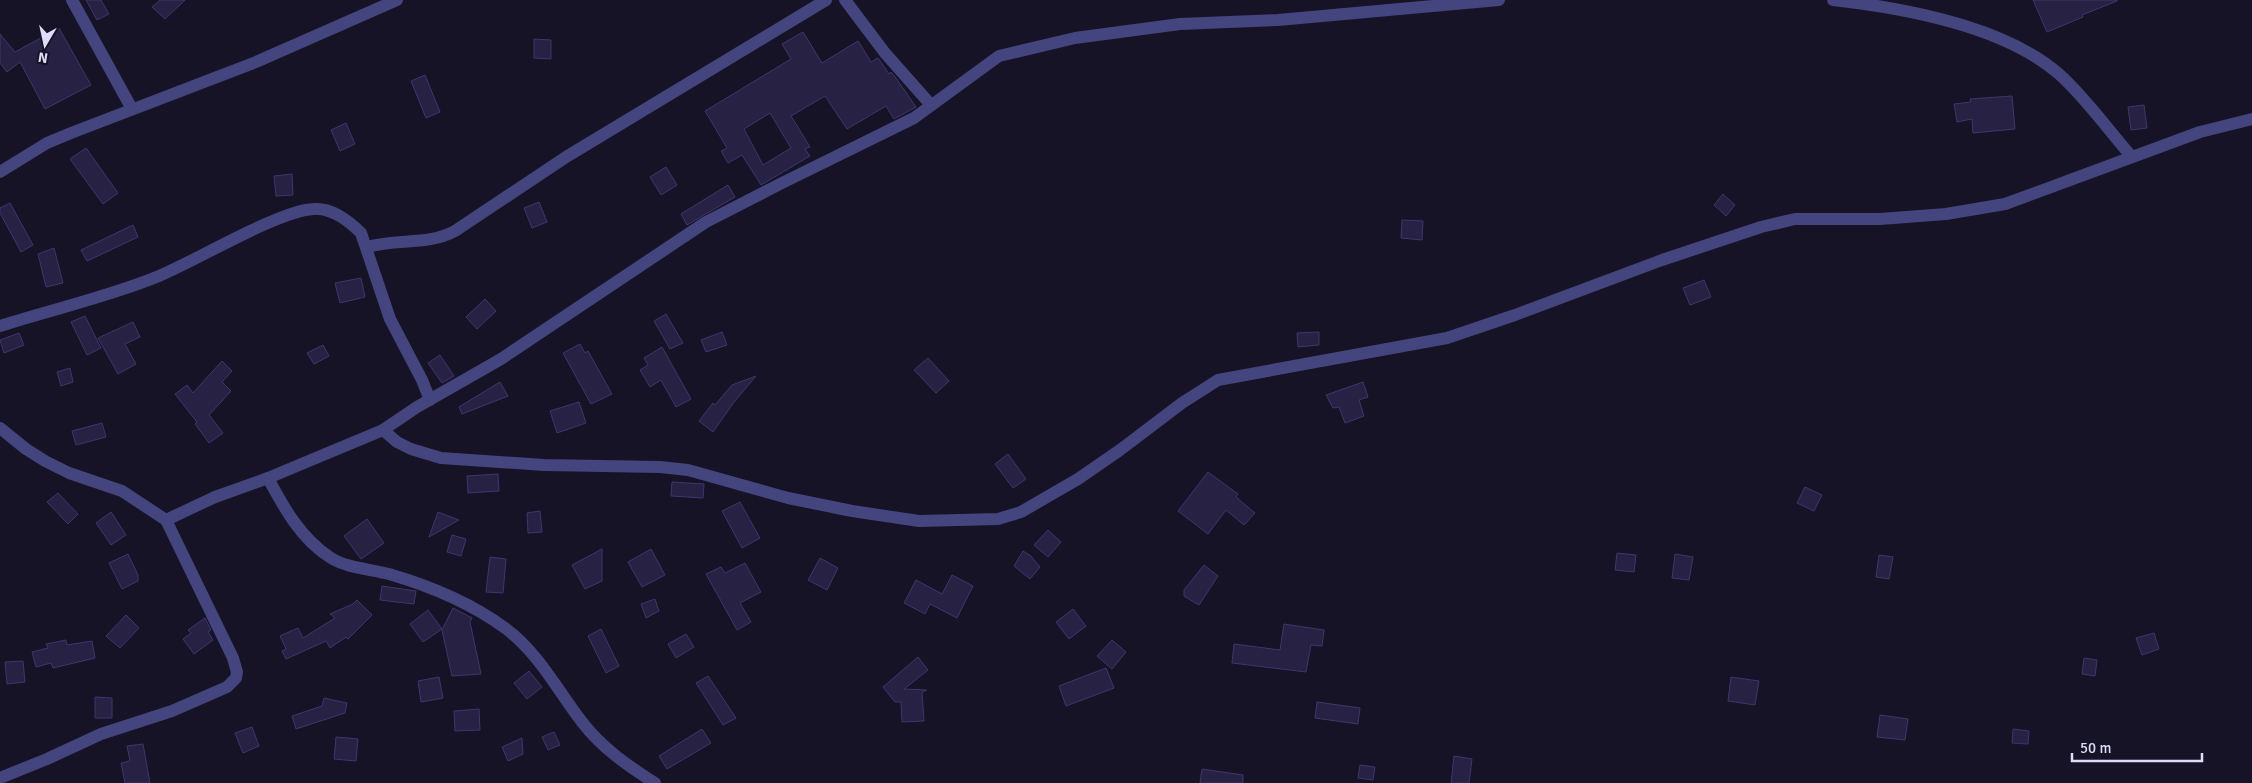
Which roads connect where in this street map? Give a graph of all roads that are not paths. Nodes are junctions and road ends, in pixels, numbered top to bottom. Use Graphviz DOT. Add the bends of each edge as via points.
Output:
graph roads {
  1 [pos="72,0"];
  2 [pos="397,0"];
  3 [pos="826,0"];
  4 [pos="845,0"];
  5 [pos="1499,0"];
  6 [pos="1833,0"];
  7 [pos="931,105"];
  8 [pos="132,110"];
  9 [pos="2252,119"];
  10 [pos="2132,157"];
  11 [pos="0,172"];
  12 [pos="367,247"];
  13 [pos="0,326"];
  14 [pos="430,400"];
  15 [pos="0,428"];
  16 [pos="383,430"];
  17 [pos="268,478"];
  18 [pos="166,520"];
  19 [pos="0,778"];
  20 [pos="655,783"];
  1 -- 8 [label="street"];
  2 -- 8 [label="street" via="256,62"];
  3 -- 12 [label="street" via="566,157 455,231 441,238 396,240"];
  4 -- 7 [label="street" via="885,53"];
  5 -- 7 [label="street" via="1278,20 1180,24 1075,38 999,56"];
  6 -- 10 [label="street" via="1930,15 1983,32 2023,51 2058,74"];
  7 -- 14 [label="street" via="914,118 706,222 501,359"];
  8 -- 11 [label="street" via="47,143"];
  9 -- 10 [label="street" via="2200,132"];
  10 -- 16 [label="street" via="2005,204 1946,214 1880,219 1795,219 1761,227 1447,338 1218,380 1078,479 1021,512 998,519 919,521 804,502 713,476 660,467 517,464 441,458 411,450"];
  12 -- 13 [label="street" via="361,232 340,216 315,209 302,211 258,227 159,276"];
  12 -- 14 [label="street" via="390,319"];
  14 -- 16 [label="street"];
  15 -- 18 [label="street" via="45,461 122,491"];
  16 -- 17 [label="street"];
  17 -- 18 [label="street" via="215,497"];
  17 -- 20 [label="street" via="282,506 302,532 332,559 428,587 506,628 535,658 596,738"];
  18 -- 19 [label="street" via="232,658 237,672 233,682 219,692 101,734"];
}
